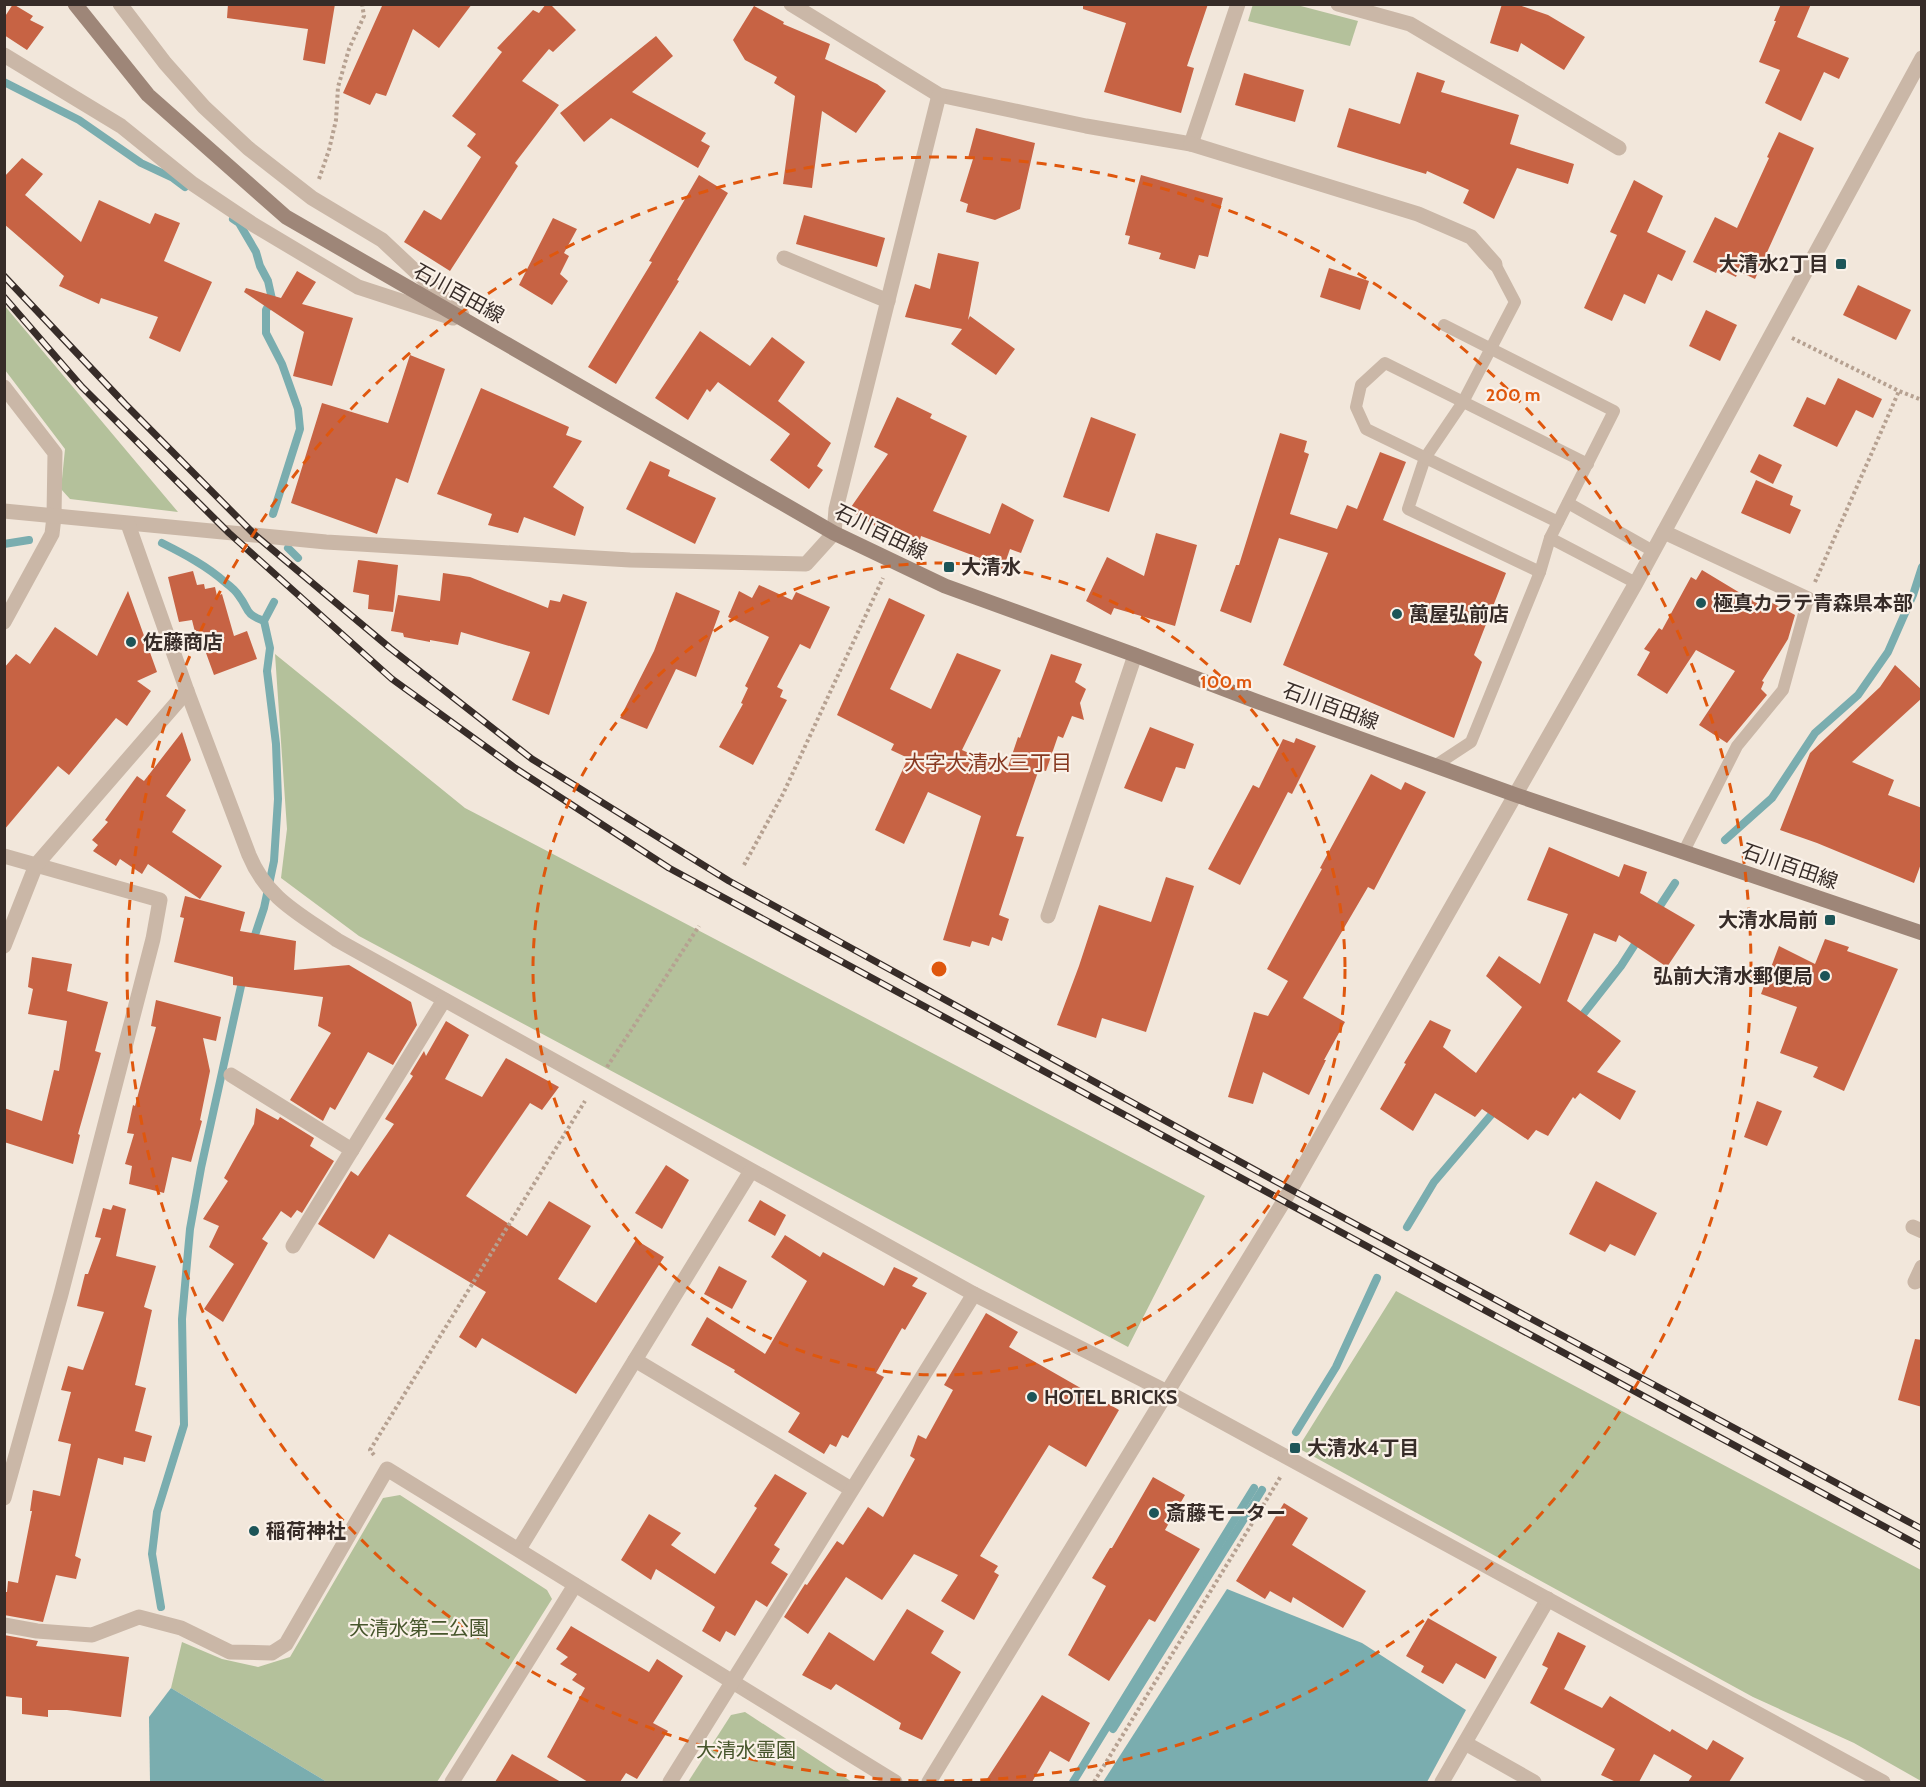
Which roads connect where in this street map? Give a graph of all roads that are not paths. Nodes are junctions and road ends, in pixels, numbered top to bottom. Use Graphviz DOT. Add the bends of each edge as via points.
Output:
graph roads {
  1 [pos="75,4"];
  2 [pos="120,4"];
  3 [pos="791,4"];
  4 [pos="1238,4"];
  5 [pos="1338,4"];
  6 [pos="4,55"];
  7 [pos="1922,58"];
  8 [pos="939,95"];
  9 [pos="1191,144"];
  10 [pos="1619,148"];
  11 [pos="784,258"];
  12 [pos="1495,264"];
  13 [pos="888,301"];
  14 [pos="471,323"];
  15 [pos="1444,325"];
  16 [pos="1489,348"];
  17 [pos="4,387"];
  18 [pos="1463,402"];
  19 [pos="1425,458"];
  20 [pos="1588,464"];
  21 [pos="1568,503"];
  22 [pos="4,511"];
  23 [pos="54,517"];
  24 [pos="1558,522"];
  25 [pos="128,524"];
  26 [pos="1664,532"];
  27 [pos="834,533"];
  28 [pos="1550,538"];
  29 [pos="1653,551"];
  30 [pos="1540,572"];
  31 [pos="1636,583"];
  32 [pos="1808,599"];
  33 [pos="4,622"];
  34 [pos="1135,655"];
  35 [pos="187,691"];
  36 [pos="1436,765"];
  37 [pos="1516,795"];
  38 [pos="1683,853"];
  39 [pos="4,856"];
  40 [pos="36,865"];
  41 [pos="1048,916"];
  42 [pos="1922,933"];
  43 [pos="4,946"];
  44 [pos="444,1000"];
  45 [pos="231,1076"];
  46 [pos="352,1150"];
  47 [pos="751,1171"];
  48 [pos="293,1246"];
  49 [pos="974,1294"];
  50 [pos="635,1360"];
  51 [pos="1169,1393"];
  52 [pos="851,1489"];
  53 [pos="4,1498"];
  54 [pos="519,1549"];
  55 [pos="575,1585"];
  56 [pos="1548,1599"];
  57 [pos="4,1625"];
  58 [pos="733,1683"];
  59 [pos="1465,1743"];
  60 [pos="452,1782"];
  61 [pos="670,1782"];
  62 [pos="895,1782"];
  63 [pos="929,1782"];
  64 [pos="1442,1782"];
  65 [pos="1534,1782"];
  66 [pos="1883,1782"];
  1 -- 14 [label="main road, 石川百田線" via="148,95 286,217"];
  2 -- 14 [label="street" via="204,107 248,148 312,198 382,240"];
  3 -- 8 [label="street"];
  4 -- 9 [label="street"];
  5 -- 10 [label="street" via="1410,24"];
  6 -- 14 [label="street" via="121,126 193,184 357,287"];
  7 -- 26 [label="street"];
  8 -- 9 [label="street"];
  8 -- 13 [label="street"];
  9 -- 12 [label="street" via="1418,214 1471,237"];
  11 -- 13 [label="street"];
  12 -- 16 [label="lane" via="1515,302"];
  13 -- 27 [label="street" via="836,509"];
  14 -- 27 [label="main road, 石川百田線"];
  15 -- 16 [label="lane"];
  16 -- 18 [label="lane"];
  16 -- 20 [label="lane" via="1614,411"];
  17 -- 23 [label="street" via="55,453"];
  18 -- 19 [label="lane"];
  18 -- 19 [label="lane" via="1385,363 1361,385 1356,407 1366,429"];
  18 -- 20 [label="lane"];
  19 -- 24 [label="lane"];
  19 -- 30 [label="lane" via="1408,509"];
  20 -- 21 [label="lane"];
  21 -- 24 [label="lane"];
  21 -- 29 [label="lane"];
  22 -- 23 [label="street"];
  23 -- 25 [label="street"];
  23 -- 33 [label="street" via="52,534"];
  24 -- 28 [label="lane"];
  25 -- 27 [label="street" via="326,542 723,563 806,564"];
  25 -- 35 [label="street"];
  26 -- 29 [label="street"];
  26 -- 32 [label="street"];
  27 -- 34 [label="main road, 石川百田線" via="945,586"];
  28 -- 30 [label="lane"];
  28 -- 31 [label="lane"];
  29 -- 31 [label="street"];
  30 -- 36 [label="lane" via="1471,742"];
  31 -- 37 [label="street"];
  32 -- 38 [label="lane" via="1783,690 1737,746"];
  34 -- 36 [label="main road, 石川百田線"];
  34 -- 41 [label="street"];
  35 -- 40 [label="street"];
  35 -- 44 [label="street" via="256,873 278,900 337,940"];
  36 -- 37 [label="main road, 石川百田線"];
  37 -- 38 [label="main road, 石川百田線"];
  37 -- 51 [label="street" via="1284,1202"];
  38 -- 42 [label="main road, 石川百田線"];
  39 -- 40 [label="street"];
  40 -- 43 [label="street"];
  40 -- 53 [label="street" via="160,900 61,1294"];
  44 -- 46 [label="street"];
  44 -- 47 [label="street"];
  45 -- 46 [label="street"];
  46 -- 48 [label="street"];
  47 -- 49 [label="street"];
  47 -- 50 [label="street"];
  49 -- 51 [label="street"];
  49 -- 52 [label="street"];
  50 -- 52 [label="street"];
  50 -- 54 [label="street"];
  51 -- 56 [label="street"];
  51 -- 63 [label="street"];
  52 -- 58 [label="street"];
  54 -- 55 [label="street"];
  54 -- 57 [label="street" via="387,1469 286,1644 272,1653 230,1652 181,1628 139,1617 92,1635"];
  55 -- 58 [label="street"];
  55 -- 60 [label="street"];
  56 -- 59 [label="street"];
  56 -- 66 [label="street"];
  58 -- 61 [label="street"];
  58 -- 62 [label="street"];
  59 -- 64 [label="street"];
  59 -- 65 [label="street"];
}
